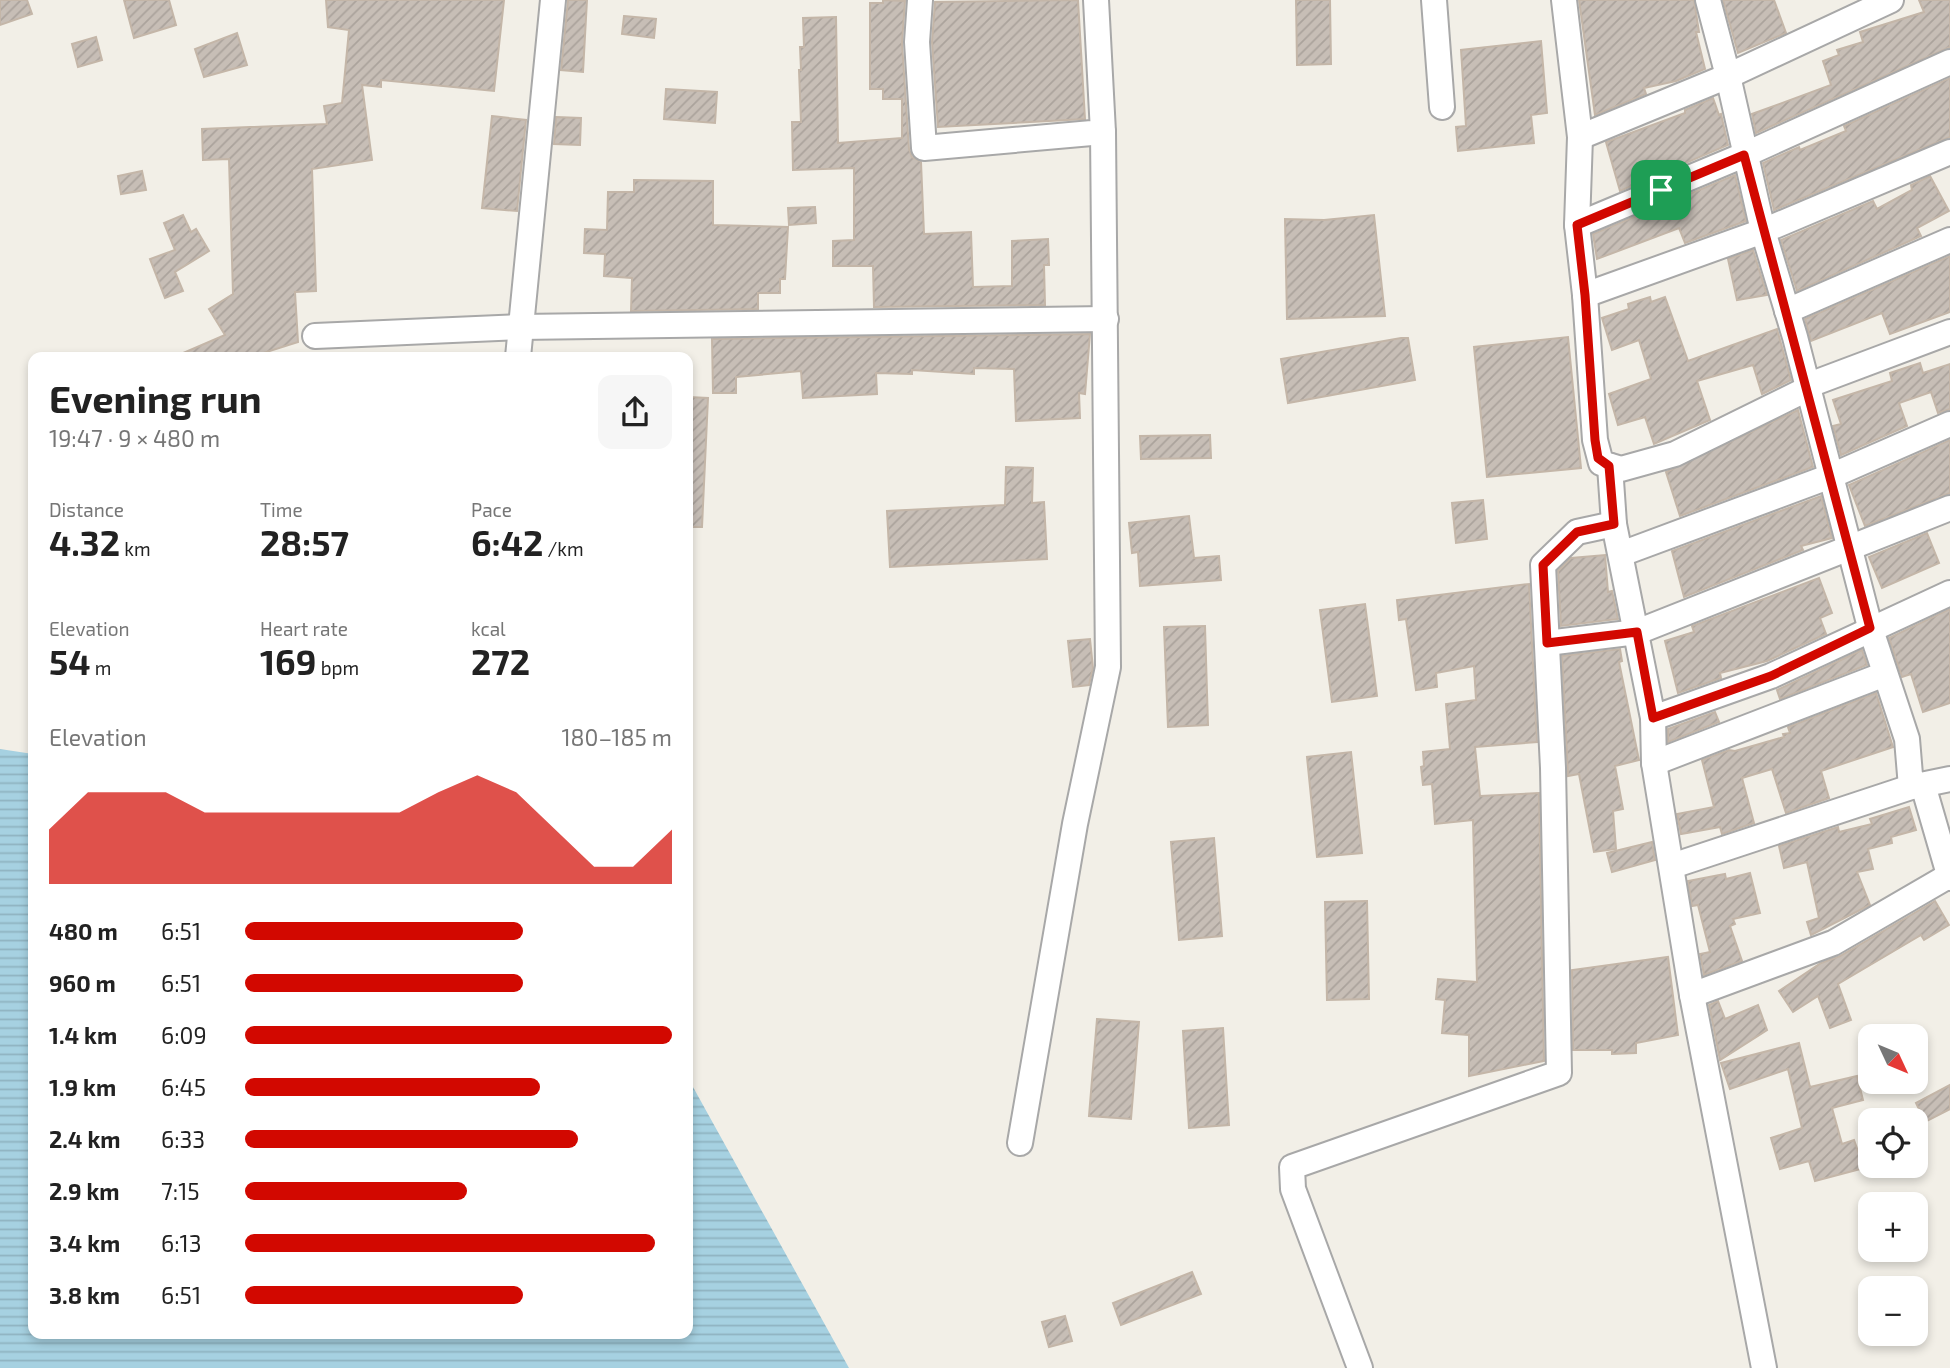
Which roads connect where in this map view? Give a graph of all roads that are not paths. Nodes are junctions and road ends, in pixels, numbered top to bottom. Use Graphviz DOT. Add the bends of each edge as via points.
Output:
graph roads {
  1 [pos="553,0"];
  2 [pos="920,0"];
  3 [pos="1096,0"];
  4 [pos="1434,0"];
  5 [pos="1564,0"];
  6 [pos="1708,0"];
  7 [pos="1891,0"];
  8 [pos="1950,62"];
  9 [pos="1728,76"];
  10 [pos="1443,107"];
  11 [pos="1103,132"];
  12 [pos="1580,137"];
  13 [pos="1950,152"];
  14 [pos="1744,155"];
  15 [pos="1577,225"];
  16 [pos="1763,231"];
  17 [pos="1950,240"];
  18 [pos="1585,295"];
  19 [pos="1787,311"];
  20 [pos="1106,319"];
  21 [pos="519,327"];
  22 [pos="1950,332"];
  23 [pos="316,336"];
  24 [pos="518,352"];
  25 [pos="1809,388"];
  26 [pos="1950,424"];
  27 [pos="1609,466"];
  28 [pos="1831,475"];
  29 [pos="1950,508"];
  30 [pos="1614,524"];
  31 [pos="1852,548"];
  32 [pos="1621,554"];
  33 [pos="1950,593"];
  34 [pos="1870,628"];
  35 [pos="1637,632"];
  36 [pos="1547,643"];
  37 [pos="1885,674"];
  38 [pos="1653,718"];
  39 [pos="1654,763"];
  40 [pos="1950,779"];
  41 [pos="1917,786"];
  42 [pos="1672,866"];
  43 [pos="1950,876"];
  44 [pos="1692,995"];
  45 [pos="1020,1143"];
  46 [pos="1360,1368"];
  47 [pos="1765,1368"];
  1 -- 21 [label="street"];
  2 -- 11 [label="street" via="917,43 924,148"];
  3 -- 11 [label="street"];
  4 -- 10 [label="street"];
  5 -- 12 [label="street"];
  6 -- 9 [label="street"];
  7 -- 9 [label="street"];
  8 -- 14 [label="street"];
  9 -- 12 [label="street"];
  9 -- 14 [label="street"];
  11 -- 20 [label="street"];
  12 -- 15 [label="street"];
  13 -- 16 [label="street"];
  14 -- 15 [label="street"];
  14 -- 16 [label="street"];
  15 -- 18 [label="street"];
  16 -- 18 [label="street"];
  16 -- 19 [label="street"];
  17 -- 19 [label="street"];
  18 -- 27 [label="street" via="1595,440 1598,458"];
  19 -- 25 [label="street"];
  20 -- 21 [label="street"];
  20 -- 45 [label="street" via="1108,667 1075,824"];
  21 -- 23 [label="street"];
  21 -- 24 [label="street"];
  22 -- 25 [label="street"];
  25 -- 27 [label="street" via="1675,454 1621,468"];
  25 -- 28 [label="street"];
  26 -- 28 [label="street"];
  27 -- 30 [label="street"];
  28 -- 31 [label="street"];
  28 -- 32 [label="street"];
  29 -- 31 [label="street"];
  30 -- 32 [label="street"];
  30 -- 36 [label="street" via="1577,532 1543,565"];
  31 -- 34 [label="street"];
  31 -- 35 [label="street"];
  32 -- 35 [label="street"];
  33 -- 34 [label="street"];
  34 -- 37 [label="street"];
  34 -- 38 [label="street" via="1771,676"];
  35 -- 36 [label="street"];
  35 -- 38 [label="street"];
  36 -- 46 [label="street" via="1559,1073 1292,1167 1293,1189"];
  37 -- 39 [label="street"];
  37 -- 41 [label="street"];
  38 -- 39 [label="street"];
  39 -- 42 [label="street"];
  40 -- 41 [label="street"];
  41 -- 42 [label="street"];
  41 -- 43 [label="street"];
  42 -- 44 [label="street"];
  43 -- 44 [label="street" via="1833,943"];
  44 -- 47 [label="street"];
}
